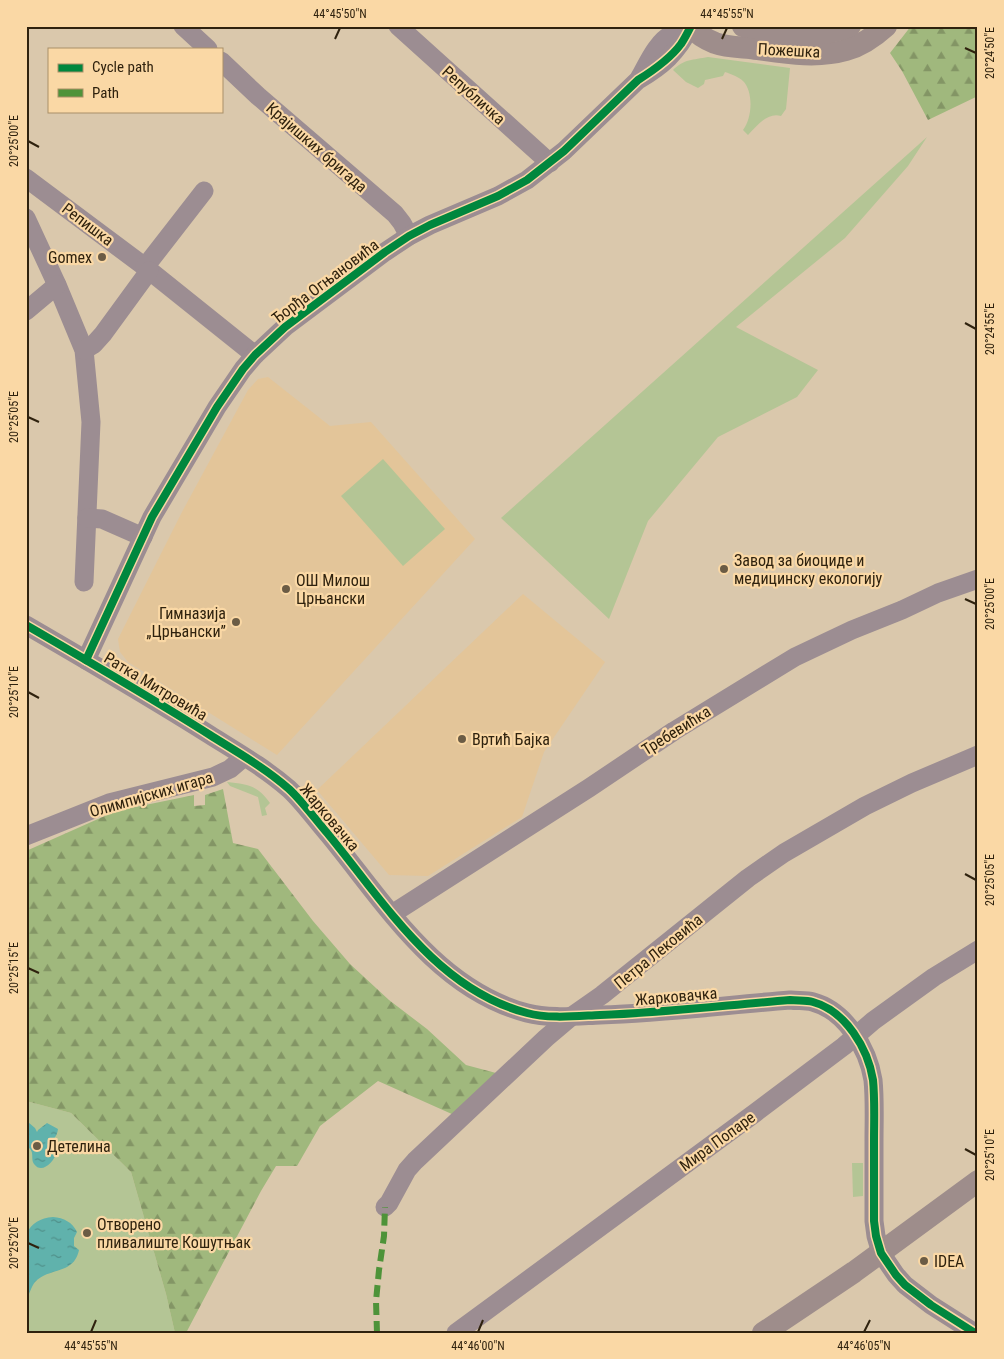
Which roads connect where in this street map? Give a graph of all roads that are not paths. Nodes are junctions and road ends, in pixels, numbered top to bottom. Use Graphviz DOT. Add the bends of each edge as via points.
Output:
graph roads {
  1 [pos="183,26"];
  2 [pos="398,26"];
  3 [pos="690,26"];
  4 [pos="743,26"];
  5 [pos="850,26"];
  6 [pos="886,26"];
  7 [pos="201,46"];
  8 [pos="222,62"];
  9 [pos="550,163"];
  10 [pos="26,178"];
  11 [pos="204,191"];
  12 [pos="26,218"];
  13 [pos="409,236"];
  14 [pos="147,269"];
  15 [pos="57,284"];
  16 [pos="26,311"];
  17 [pos="84,350"];
  18 [pos="255,355"];
  19 [pos="87,518"];
  20 [pos="143,537"];
  21 [pos="978,579"];
  22 [pos="84,582"];
  23 [pos="26,625"];
  24 [pos="86,660"];
  25 [pos="978,755"];
  26 [pos="244,757"];
  27 [pos="26,836"];
  28 [pos="392,914"];
  29 [pos="978,950"];
  30 [pos="572,1016"];
  31 [pos="855,1036"];
  32 [pos="978,1181"];
  33 [pos="385,1207"];
  34 [pos="881,1253"];
  35 [pos="456,1333"];
  36 [pos="763,1333"];
  37 [pos="975,1333"];
  1 -- 7 [label="street"];
  2 -- 9 [label="street, Републичка"];
  3 -- 6 [label="main road, Пожешка" via="718,44 807,54 845,50"];
  3 -- 9 [label="street, Ђорђа Огњановића" via="674,53 638,80"];
  4 -- 5 [label="main road, Пожешка" via="811,34"];
  8 -- 13 [label="street, Крајишких бригада" via="394,214"];
  9 -- 13 [label="street, Ђорђа Огњановића" via="528,180 498,196"];
  10 -- 14 [label="street, Репишка"];
  11 -- 14 [label="street"];
  12 -- 15 [label="street"];
  13 -- 18 [label="street, Ђорђа Огњановића" via="285,327"];
  14 -- 17 [label="street" via="104,334"];
  14 -- 18 [label="street, Репишка"];
  15 -- 16 [label="street"];
  15 -- 17 [label="street"];
  17 -- 19 [label="street" via="91,422"];
  18 -- 20 [label="street, Ђорђа Огњановића" via="217,408"];
  19 -- 20 [label="street" via="102,519"];
  19 -- 22 [label="street"];
  20 -- 24 [label="street, Ђорђа Огњановића"];
  21 -- 28 [label="street, Требевићка" via="938,593 795,657 661,739"];
  23 -- 24 [label="street, Ратка Митровића"];
  24 -- 26 [label="street, Ратка Митровића"];
  25 -- 30 [label="street, Петра Лековића" via="865,806 784,853"];
  26 -- 27 [label="street, Олимпијских игара" via="213,777 109,803"];
  26 -- 28 [label="street, Жарковачка" via="296,796"];
  28 -- 30 [label="street, Жарковачка" via="429,955 480,995 529,1014"];
  29 -- 31 [label="street, Мира Попаре" via="934,977"];
  30 -- 31 [label="street, Жарковачка" via="648,1014 805,1001 833,1012"];
  30 -- 33 [label="street, Петра Лековића" via="415,1161"];
  31 -- 34 [label="street, Жарковачка" via="865,1053 872,1080 874,1221"];
  31 -- 35 [label="street, Мира Попаре"];
  32 -- 34 [label="main road"];
  34 -- 36 [label="main road"];
  34 -- 37 [label="street, Жарковачка" via="913,1292"];
}
